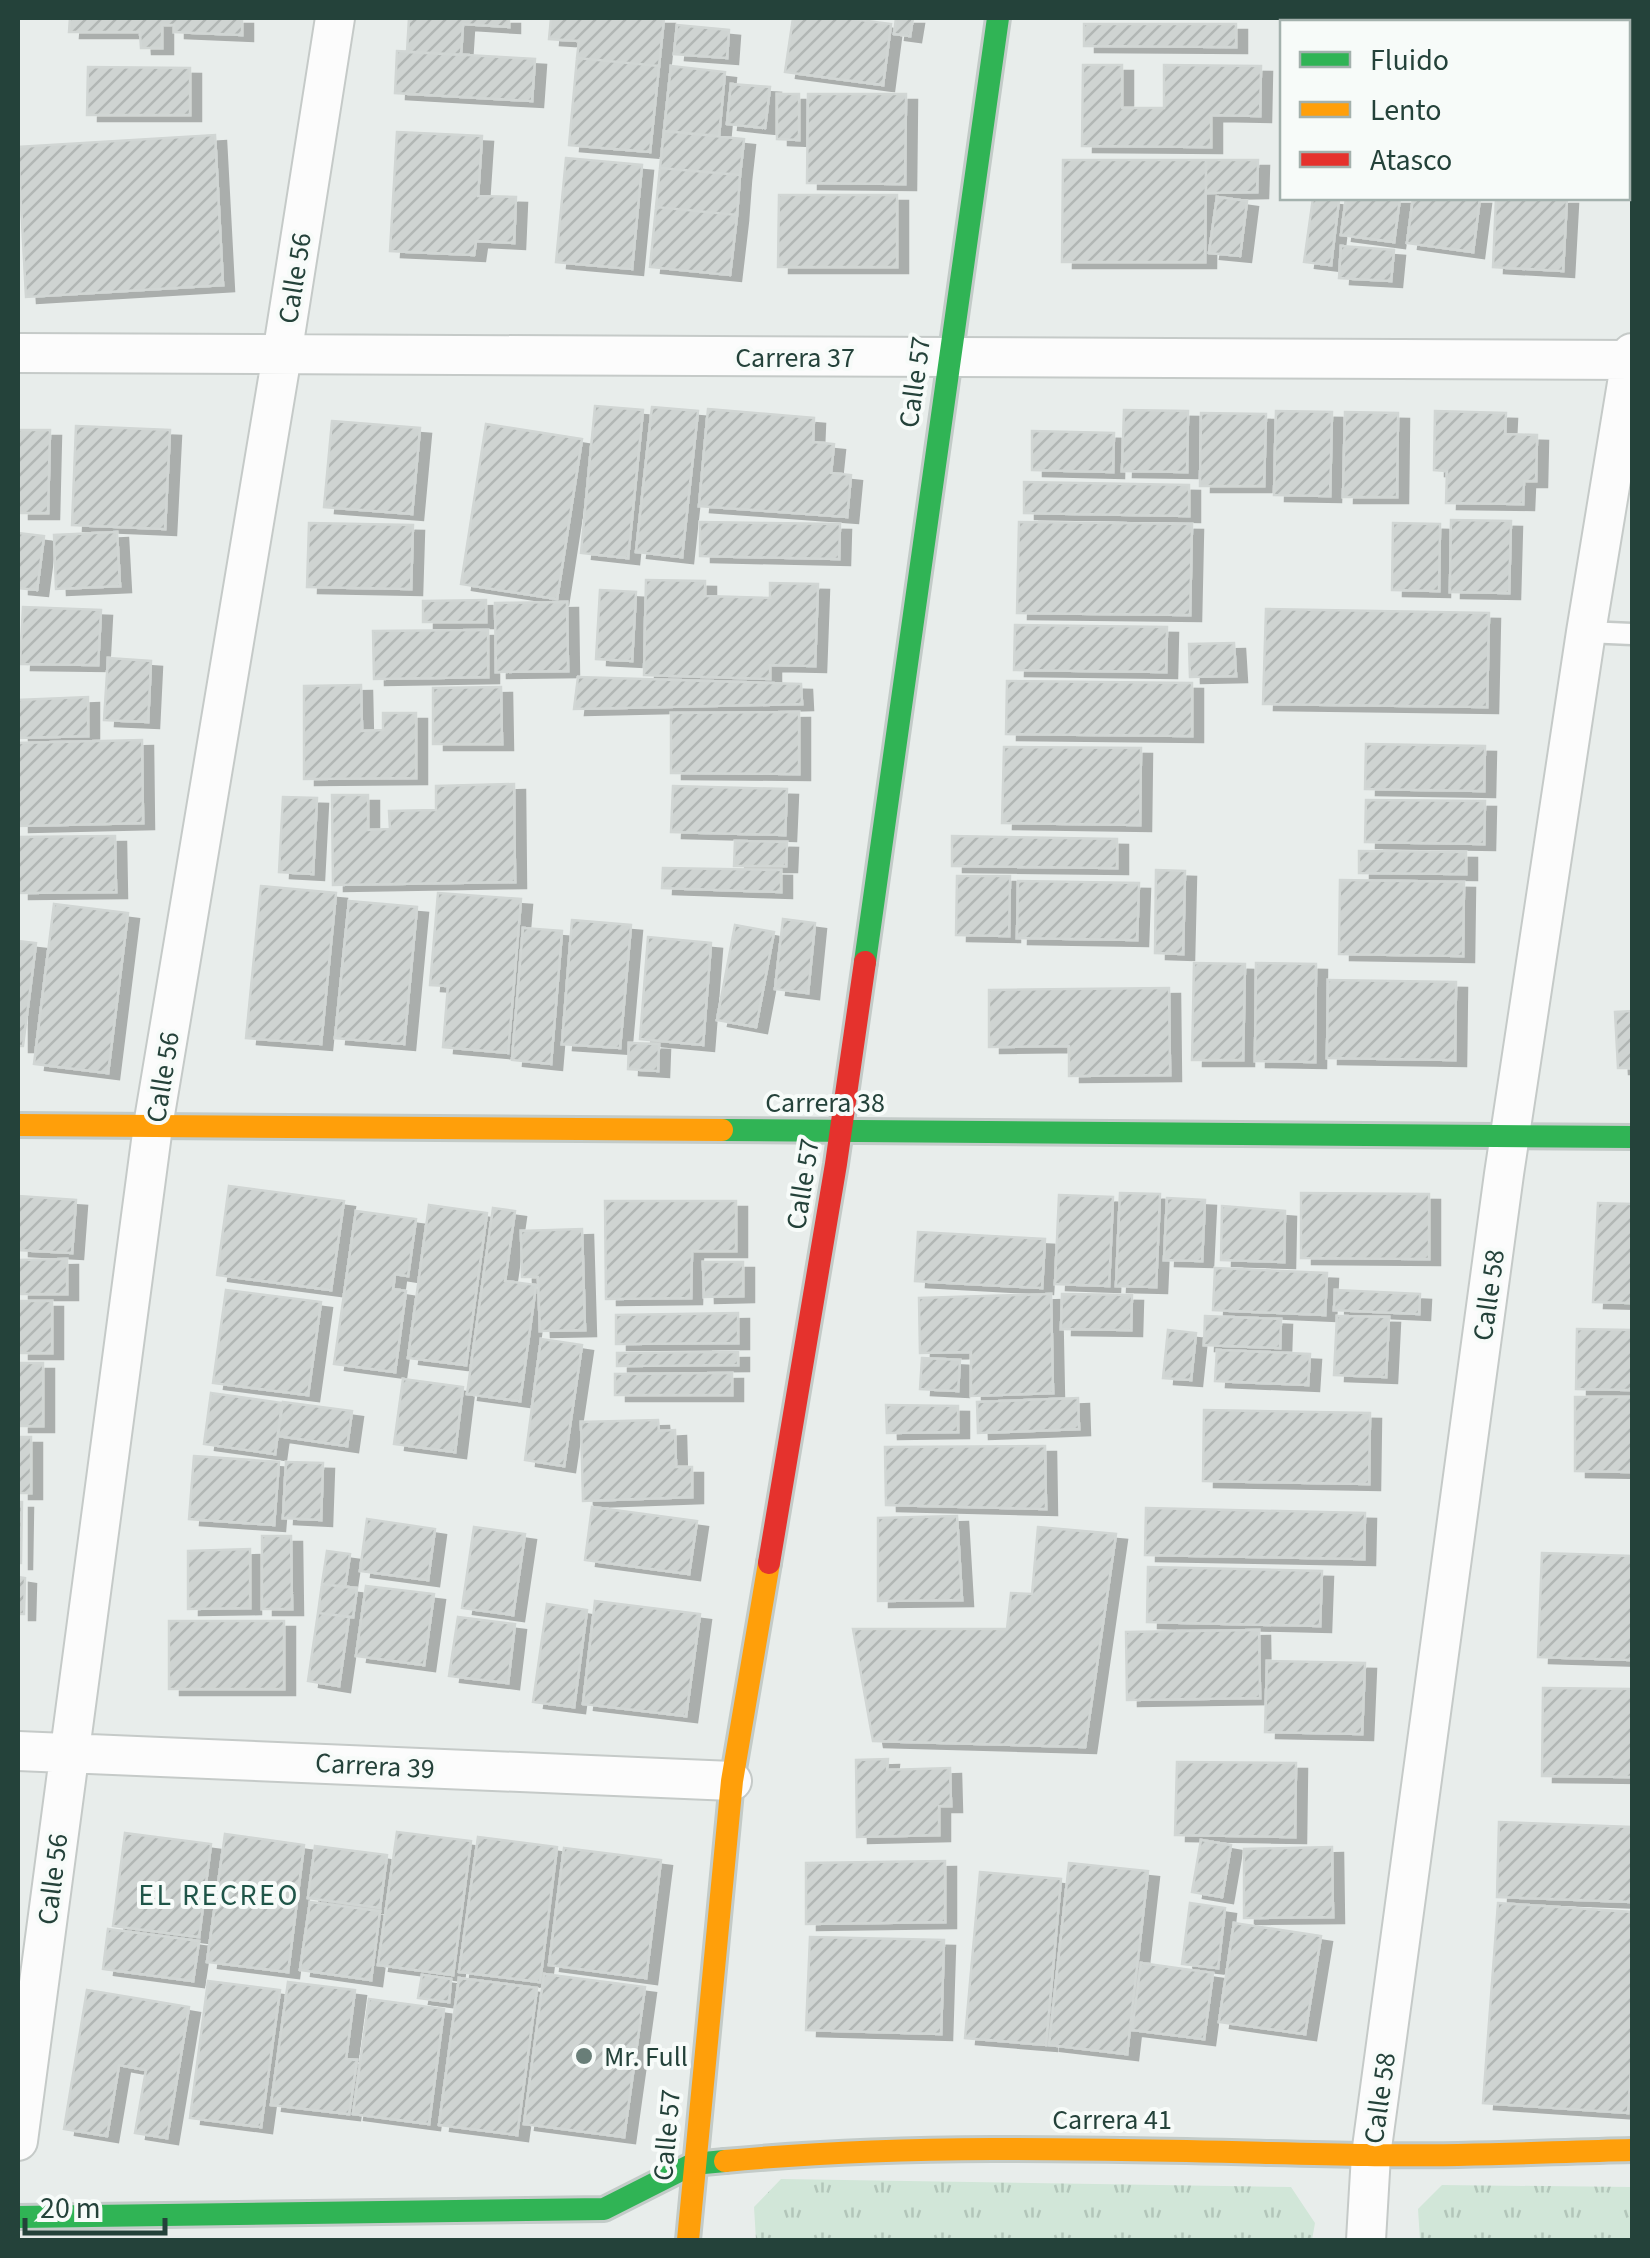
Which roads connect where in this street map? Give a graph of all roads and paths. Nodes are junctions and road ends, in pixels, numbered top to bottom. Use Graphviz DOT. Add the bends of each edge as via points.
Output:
graph roads {
  1 [pos="334,18"];
  2 [pos="998,18"];
  3 [pos="18,353"];
  4 [pos="282,354"];
  5 [pos="948,357"];
  6 [pos="1632,358"];
  7 [pos="1586,632"];
  8 [pos="1632,634"];
  9 [pos="18,1125"];
  10 [pos="153,1126"];
  11 [pos="840,1132"];
  12 [pos="1510,1136"];
  13 [pos="1632,1137"];
  14 [pos="18,1750"];
  15 [pos="68,1750"];
  16 [pos="732,1782"];
  17 [pos="18,2141"];
  18 [pos="1632,2150"];
  19 [pos="1371,2156"];
  20 [pos="693,2164"];
  21 [pos="18,2216"];
  22 [pos="688,2240"];
  23 [pos="1366,2240"];
  1 -- 4 [label="street, Calle 56"];
  2 -- 5 [label="street, Calle 57"];
  3 -- 4 [label="street, Carrera 37"];
  4 -- 5 [label="street, Carrera 37"];
  4 -- 10 [label="street, Calle 56"];
  5 -- 6 [label="street, Carrera 37"];
  5 -- 11 [label="street, Calle 57"];
  6 -- 7 [label="street, Calle 58"];
  7 -- 8 [label="lane"];
  7 -- 12 [label="street, Calle 58"];
  9 -- 10 [label="street, Carrera 38"];
  10 -- 11 [label="street, Carrera 38"];
  10 -- 15 [label="street, Calle 56"];
  11 -- 12 [label="street, Carrera 38"];
  11 -- 16 [label="street, Calle 57"];
  12 -- 13 [label="street, Carrera 38"];
  12 -- 19 [label="street, Calle 58"];
  14 -- 15 [label="street, Carrera 39"];
  15 -- 16 [label="street, Carrera 39"];
  15 -- 17 [label="street, Calle 56"];
  16 -- 20 [label="street, Calle 57"];
  18 -- 19 [label="street, Carrera 41"];
  19 -- 20 [label="street, Carrera 41" via="1140,2148 812,2154"];
  19 -- 23 [label="street, Calle 58"];
  20 -- 21 [label="street, Carrera 41" via="611,2214"];
  20 -- 22 [label="street, Calle 57"];
}
